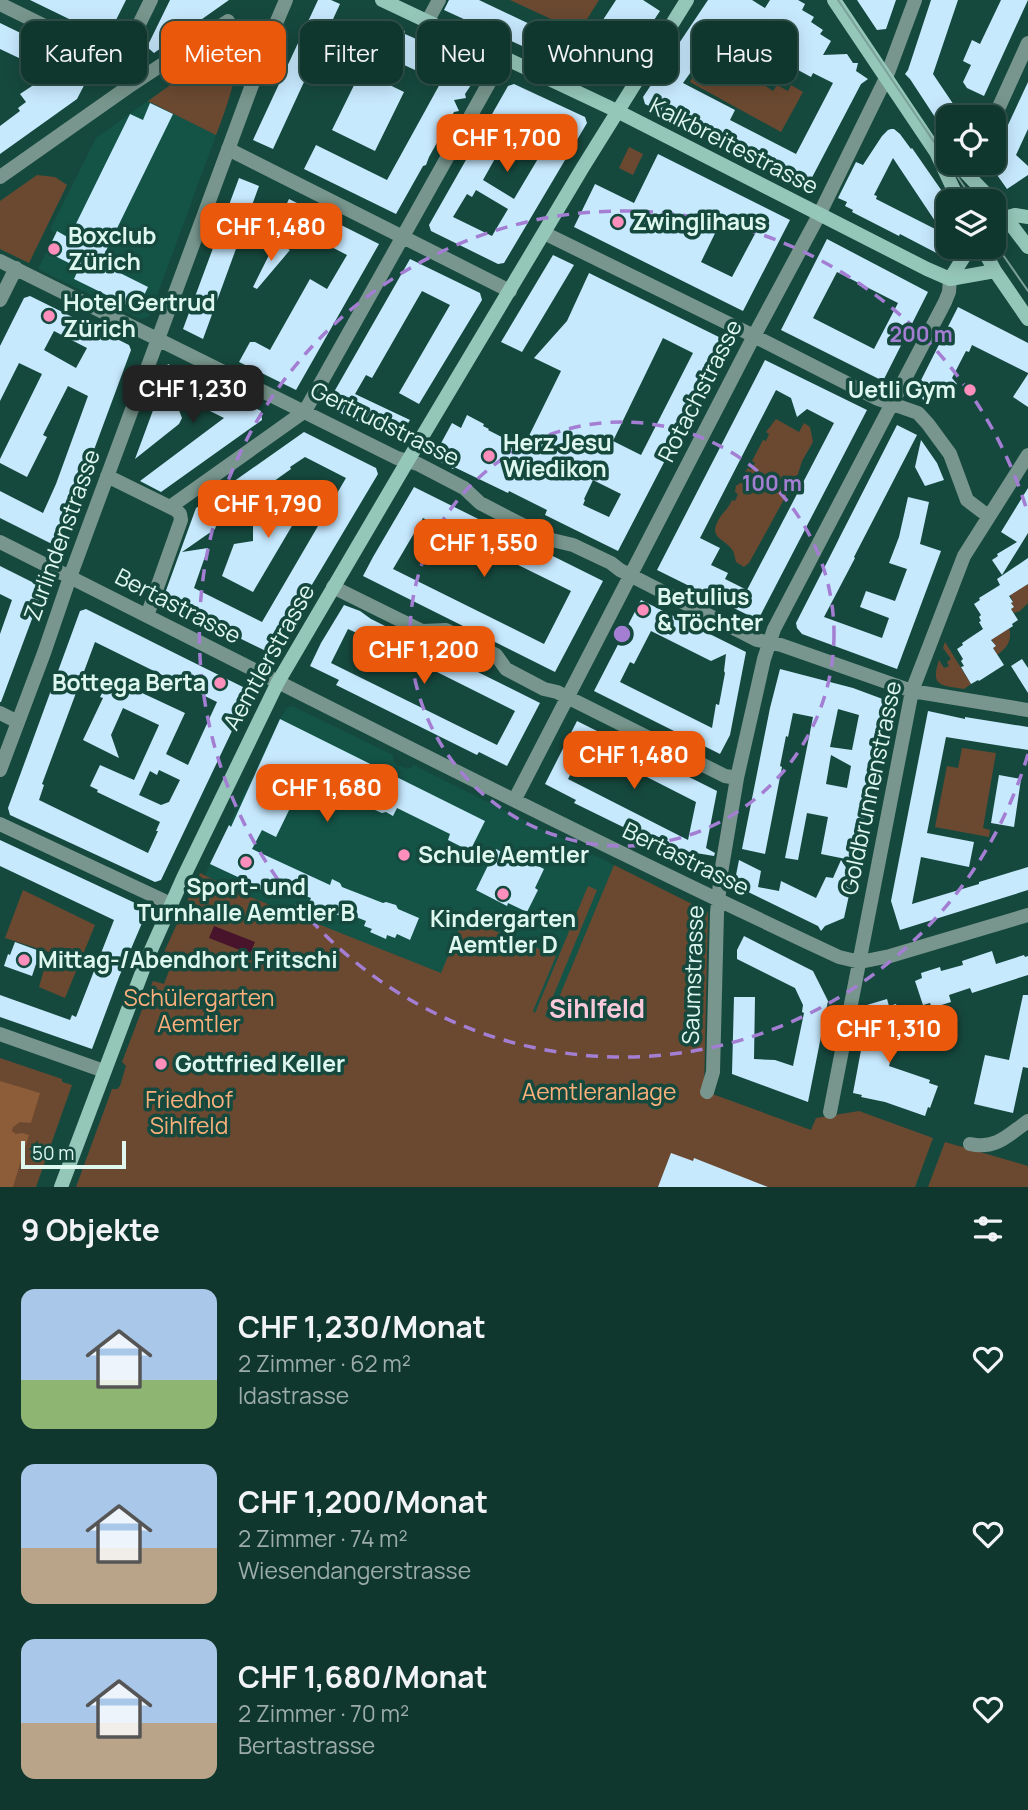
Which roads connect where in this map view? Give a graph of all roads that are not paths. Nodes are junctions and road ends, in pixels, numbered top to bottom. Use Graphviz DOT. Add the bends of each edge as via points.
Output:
graph roads {
  1 [pos="151,0"];
  2 [pos="286,0"];
  3 [pos="382,0"];
  4 [pos="439,0"];
  5 [pos="687,0"];
  6 [pos="834,0"];
  7 [pos="915,0"];
  8 [pos="0,4"];
  9 [pos="35,21"];
  10 [pos="141,21"];
  11 [pos="425,21"];
  12 [pos="428,21"];
  13 [pos="1028,43"];
  14 [pos="510,61"];
  15 [pos="161,66"];
  16 [pos="886,78"];
  17 [pos="127,84"];
  18 [pos="488,84"];
  19 [pos="128,87"];
  20 [pos="1000,105"];
  21 [pos="617,111"];
  22 [pos="936,140"];
  23 [pos="228,149"];
  24 [pos="967,175"];
  25 [pos="0,177"];
  26 [pos="981,189"];
  27 [pos="819,215"];
  28 [pos="1028,217"];
  29 [pos="1006,218"];
  30 [pos="1006,226"];
  31 [pos="544,233"];
  32 [pos="403,237"];
  33 [pos="1028,247"];
  34 [pos="962,259"];
  35 [pos="988,259"];
  36 [pos="0,261"];
  37 [pos="16,268"];
  38 [pos="995,271"];
  39 [pos="950,279"];
  40 [pos="510,291"];
  41 [pos="0,300"];
  42 [pos="1028,320"];
  43 [pos="754,336"];
  44 [pos="158,339"];
  45 [pos="891,403"];
  46 [pos="305,411"];
  47 [pos="1028,455"];
  48 [pos="407,462"];
  49 [pos="107,476"];
  50 [pos="170,507"];
  51 [pos="988,516"];
  52 [pos="0,542"];
  53 [pos="631,576"];
  54 [pos="70,577"];
  55 [pos="333,587"];
  56 [pos="147,616"];
  57 [pos="769,642"];
  58 [pos="278,682"];
  59 [pos="912,691"];
  60 [pos="569,698"];
  61 [pos="1028,710"];
  62 [pos="0,713"];
  63 [pos="18,722"];
  64 [pos="0,771"];
  65 [pos="737,778"];
  66 [pos="515,799"];
  67 [pos="0,824"];
  68 [pos="718,900"];
  69 [pos="171,904"];
  70 [pos="1028,915"];
  71 [pos="860,962"];
  72 [pos="0,1034"];
  73 [pos="104,1071"];
  74 [pos="707,1092"];
  75 [pos="830,1112"];
  76 [pos="1028,1121"];
  77 [pos="970,1144"];
  78 [pos="61,1187"];
  1 -- 10 [label="street"];
  2 -- 23 [label="street, Zurlindenstrasse"];
  3 -- 11 [label="street, Kalkbreitestrasse"];
  4 -- 12 [label="street"];
  5 -- 21 [label="street, Aemtlerstrasse"];
  6 -- 16 [label="street"];
  7 -- 16 [label="street, Rotachstrasse"];
  8 -- 9 [label="street"];
  13 -- 20 [label="street"];
  14 -- 21 [label="street, Kalkbreitestrasse"];
  15 -- 19 [label="street"];
  16 -- 22 [label="street"];
  16 -- 27 [label="street, Rotachstrasse"];
  17 -- 19 [label="street"];
  18 -- 32 [label="street"];
  19 -- 25 [label="street"];
  21 -- 27 [label="street, Kalkbreitestrasse"];
  21 -- 31 [label="street, Aemtlerstrasse"];
  23 -- 32 [label="street"];
  23 -- 44 [label="street, Zurlindenstrasse"];
  24 -- 26 [label="street"];
  27 -- 39 [label="street, Kalkbreitestrasse"];
  27 -- 43 [label="street, Rotachstrasse"];
  28 -- 29 [label="street"];
  30 -- 33 [label="street"];
  31 -- 40 [label="street, Aemtlerstrasse"];
  31 -- 43 [label="street"];
  32 -- 40 [label="street"];
  32 -- 46 [label="street"];
  34 -- 39 [label="street"];
  35 -- 38 [label="street"];
  36 -- 37 [label="street, Gertrudstrasse"];
  37 -- 41 [label="street"];
  37 -- 44 [label="street, Gertrudstrasse"];
  38 -- 39 [label="street"];
  38 -- 42 [label="street"];
  39 -- 45 [label="street, Saumstrasse" via="945,302"];
  40 -- 48 [label="street, Aemtlerstrasse"];
  43 -- 45 [label="street"];
  43 -- 53 [label="street, Rotachstrasse"];
  44 -- 46 [label="street, Gertrudstrasse"];
  44 -- 49 [label="street, Zurlindenstrasse"];
  45 -- 51 [label="street" via="922,416 953,460 968,500"];
  45 -- 57 [label="street, Saumstrasse"];
  46 -- 48 [label="street, Gertrudstrasse"];
  46 -- 50 [label="street"];
  47 -- 51 [label="street, Goldbrunnenstrasse"];
  48 -- 53 [label="street, Gertrudstrasse" via="464,488 480,503 552,540 573,545"];
  48 -- 55 [label="street, Aemtlerstrasse"];
  49 -- 50 [label="street"];
  49 -- 54 [label="street, Zurlindenstrasse"];
  50 -- 56 [label="street" via="181,520"];
  51 -- 59 [label="street, Goldbrunnenstrasse" via="964,556"];
  52 -- 54 [label="street, Bertastrasse"];
  53 -- 57 [label="street, Gertrudstrasse"];
  53 -- 60 [label="street, Rotachstrasse"];
  54 -- 56 [label="street, Bertastrasse"];
  54 -- 63 [label="street, Zurlindenstrasse"];
  55 -- 58 [label="street, Aemtlerstrasse"];
  55 -- 60 [label="street" via="422,631 446,630 496,655 506,669"];
  56 -- 58 [label="street, Bertastrasse"];
  57 -- 59 [label="street, Gertrudstrasse"];
  57 -- 65 [label="street, Saumstrasse"];
  58 -- 66 [label="street, Bertastrasse"];
  58 -- 69 [label="street, Aemtlerstrasse"];
  59 -- 61 [label="street, Gertrudstrasse"];
  59 -- 71 [label="street, Goldbrunnenstrasse"];
  60 -- 65 [label="street"];
  60 -- 66 [label="street, Rotachstrasse"];
  62 -- 63 [label="street"];
  63 -- 64 [label="street, Zurlindenstrasse"];
  65 -- 68 [label="street, Saumstrasse"];
  66 -- 68 [label="street, Bertastrasse"];
  67 -- 69 [label="street"];
  68 -- 71 [label="street, Bertastrasse" via="839,957"];
  68 -- 74 [label="street, Saumstrasse" via="713,1072"];
  69 -- 73 [label="street, Aemtlerstrasse"];
  70 -- 71 [label="street, Bertastrasse"];
  71 -- 75 [label="street, Goldbrunnenstrasse"];
  72 -- 73 [label="street"];
  73 -- 78 [label="street, Aemtlerstrasse"];
  76 -- 77 [label="street" via="991,1146"];
}
